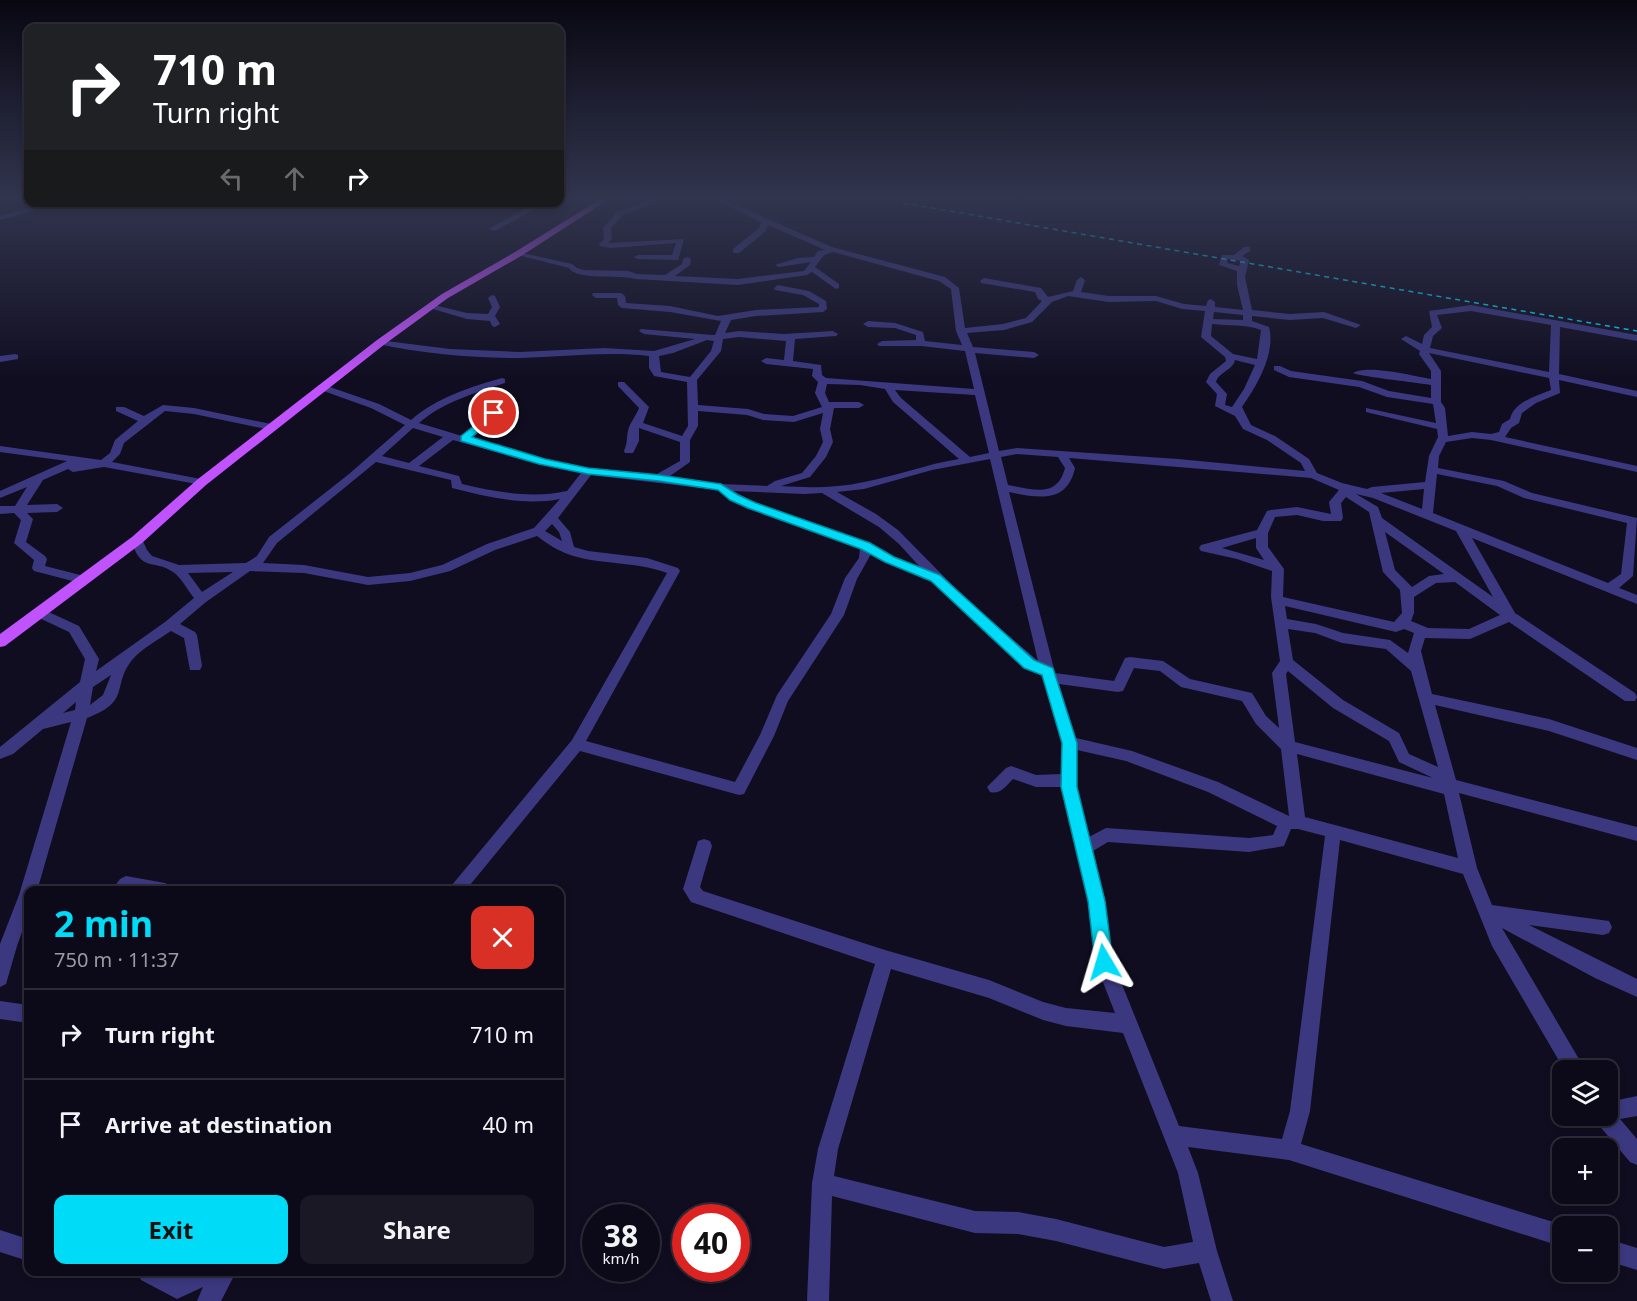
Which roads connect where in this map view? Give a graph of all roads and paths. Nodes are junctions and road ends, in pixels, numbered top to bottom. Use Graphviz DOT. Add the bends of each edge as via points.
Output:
graph roads {
  1 [pos="511,259"];
  2 [pos="540,259"];
  3 [pos="687,259"];
  4 [pos="816,259"];
  5 [pos="864,259"];
  6 [pos="1225,259"];
  7 [pos="1241,259"];
  8 [pos="813,264"];
  9 [pos="779,265"];
  10 [pos="1242,269"];
  11 [pos="668,277"];
  12 [pos="1081,280"];
  13 [pos="984,281"];
  14 [pos="836,286"];
  15 [pos="778,288"];
  16 [pos="1038,290"];
  17 [pos="596,294"];
  18 [pos="1064,294"];
  19 [pos="1076,294"];
  20 [pos="492,298"];
  21 [pos="1472,298"];
  22 [pos="1047,300"];
  23 [pos="1210,306"];
  24 [pos="430,307"];
  25 [pos="1473,308"];
  26 [pos="742,316"];
  27 [pos="728,318"];
  28 [pos="1248,318"];
  29 [pos="1207,321"];
  30 [pos="868,324"];
  31 [pos="1556,324"];
  32 [pos="1356,325"];
  33 [pos="644,331"];
  34 [pos="961,331"];
  35 [pos="753,334"];
  36 [pos="833,334"];
  37 [pos="721,337"];
  38 [pos="784,337"];
  39 [pos="706,338"];
  40 [pos="1637,338"];
  41 [pos="1406,339"];
  42 [pos="381,342"];
  43 [pos="921,343"];
  44 [pos="882,344"];
  45 [pos="969,349"];
  46 [pos="1426,350"];
  47 [pos="654,354"];
  48 [pos="1034,355"];
  49 [pos="1230,356"];
  50 [pos="15,357"];
  51 [pos="0,359"];
  52 [pos="766,361"];
  53 [pos="788,363"];
  54 [pos="1260,363"];
  55 [pos="1277,368"];
  56 [pos="1358,373"];
  57 [pos="1554,376"];
  58 [pos="692,380"];
  59 [pos="502,381"];
  60 [pos="823,381"];
  61 [pos="1436,383"];
  62 [pos="621,384"];
  63 [pos="321,387"];
  64 [pos="888,387"];
  65 [pos="977,392"];
  66 [pos="1637,394"];
  67 [pos="509,400"];
  68 [pos="1436,402"];
  69 [pos="859,405"];
  70 [pos="829,406"];
  71 [pos="693,408"];
  72 [pos="120,409"];
  73 [pos="1370,410"];
  74 [pos="1239,414"];
  75 [pos="145,420"];
  76 [pos="637,424"];
  77 [pos="413,425"];
  78 [pos="271,427"];
  79 [pos="1442,427"];
  80 [pos="452,435"];
  81 [pos="1491,437"];
  82 [pos="465,439"];
  83 [pos="685,440"];
  84 [pos="1441,440"];
  85 [pos="0,449"];
  86 [pos="629,451"];
  87 [pos="995,455"];
  88 [pos="1062,455"];
  89 [pos="375,458"];
  90 [pos="967,460"];
  91 [pos="76,464"];
  92 [pos="102,464"];
  93 [pos="411,467"];
  94 [pos="1432,470"];
  95 [pos="1637,470"];
  96 [pos="588,471"];
  97 [pos="806,475"];
  98 [pos="1313,475"];
  99 [pos="659,478"];
  100 [pos="38,479"];
  101 [pos="202,482"];
  102 [pos="1431,486"];
  103 [pos="721,487"];
  104 [pos="1003,487"];
  105 [pos="769,489"];
  106 [pos="1341,489"];
  107 [pos="804,491"];
  108 [pos="826,491"];
  109 [pos="1361,491"];
  110 [pos="572,493"];
  111 [pos="0,495"];
  112 [pos="57,508"];
  113 [pos="0,510"];
  114 [pos="18,511"];
  115 [pos="1427,514"];
  116 [pos="552,518"];
  117 [pos="1377,520"];
  118 [pos="1635,522"];
  119 [pos="563,527"];
  120 [pos="1461,529"];
  121 [pos="538,531"];
  122 [pos="1262,533"];
  123 [pos="137,540"];
  124 [pos="866,546"];
  125 [pos="568,550"];
  126 [pos="248,567"];
  127 [pos="178,569"];
  128 [pos="1278,569"];
  129 [pos="936,578"];
  130 [pos="1456,578"];
  131 [pos="84,580"];
  132 [pos="1608,589"];
  133 [pos="1408,595"];
  134 [pos="201,599"];
  135 [pos="1278,600"];
  136 [pos="1637,600"];
  137 [pos="40,613"];
  138 [pos="1510,616"];
  139 [pos="1282,623"];
  140 [pos="1403,623"];
  141 [pos="170,625"];
  142 [pos="1421,631"];
  143 [pos="0,642"];
  144 [pos="126,658"];
  145 [pos="1287,662"];
  146 [pos="195,666"];
  147 [pos="1418,669"];
  148 [pos="1049,674"];
  149 [pos="88,684"];
  150 [pos="1630,697"];
  151 [pos="1426,698"];
  152 [pos="81,714"];
  153 [pos="38,725"];
  154 [pos="1070,743"];
  155 [pos="577,744"];
  156 [pos="1288,746"];
  157 [pos="0,753"];
  158 [pos="1637,754"];
  159 [pos="1069,780"];
  160 [pos="1448,784"];
  161 [pos="994,787"];
  162 [pos="1292,823"];
  163 [pos="1333,833"];
  164 [pos="1637,834"];
  165 [pos="704,846"];
  166 [pos="1084,848"];
  167 [pos="1468,868"];
  168 [pos="32,886"];
  169 [pos="462,886"];
  170 [pos="1486,911"];
  171 [pos="24,915"];
  172 [pos="1603,927"];
  173 [pos="885,959"];
  174 [pos="0,978"];
  175 [pos="1637,988"];
  176 [pos="0,1010"];
  177 [pos="24,1013"];
  178 [pos="1127,1024"];
  179 [pos="1569,1060"];
  180 [pos="1637,1106"];
  181 [pos="1618,1110"];
  182 [pos="1612,1126"];
  183 [pos="1173,1135"];
  184 [pos="1289,1150"];
  185 [pos="1637,1155"];
  186 [pos="822,1183"];
  187 [pos="1552,1233"];
  188 [pos="0,1241"];
  189 [pos="24,1249"];
  190 [pos="1206,1251"];
  191 [pos="1618,1253"];
  192 [pos="1637,1259"];
  193 [pos="154,1276"];
  194 [pos="206,1276"];
  195 [pos="223,1276"];
  196 [pos="177,1294"];
  197 [pos="208,1301"];
  198 [pos="818,1301"];
  199 [pos="1222,1301"];
  1 -- 24 [label="main road"];
  2 -- 11 [label="street" via="584,272"];
  3 -- 11 [label="street" via="686,265"];
  4 -- 8 [label="street"];
  5 -- 34 [label="street" via="950,283 955,288"];
  6 -- 10 [label="street" via="1224,265"];
  7 -- 10 [label="street" via="1245,260"];
  8 -- 9 [label="street" via="798,260"];
  8 -- 11 [label="street" via="807,273 738,282"];
  8 -- 14 [label="street"];
  10 -- 28 [label="street"];
  12 -- 19 [label="street"];
  13 -- 16 [label="street"];
  15 -- 26 [label="street" via="806,293 822,303 823,309"];
  16 -- 18 [label="street"];
  16 -- 22 [label="street"];
  17 -- 27 [label="street" via="621,296 622,305"];
  18 -- 19 [label="street"];
  18 -- 22 [label="street"];
  19 -- 23 [label="street"];
  20 -- 24 [label="street" via="496,306 492,321"];
  21 -- 25 [label="street"];
  22 -- 34 [label="street" via="1029,320"];
  23 -- 28 [label="street"];
  23 -- 29 [label="street"];
  24 -- 42 [label="main road"];
  25 -- 31 [label="street"];
  25 -- 46 [label="street" via="1432,313 1437,328 1429,335"];
  26 -- 27 [label="street"];
  26 -- 35 [label="street" via="743,324"];
  27 -- 37 [label="street"];
  28 -- 29 [label="street" via="1237,324"];
  28 -- 32 [label="street" via="1324,315"];
  28 -- 54 [label="street" via="1266,329"];
  29 -- 49 [label="street" via="1206,337"];
  30 -- 43 [label="street" via="909,328 920,334"];
  31 -- 40 [label="street"];
  31 -- 57 [label="street"];
  33 -- 39 [label="street"];
  34 -- 45 [label="street"];
  35 -- 37 [label="street"];
  35 -- 38 [label="street"];
  36 -- 38 [label="street"];
  37 -- 39 [label="street"];
  37 -- 58 [label="street" via="716,351"];
  38 -- 53 [label="street" via="791,340"];
  39 -- 47 [label="street"];
  41 -- 46 [label="street"];
  42 -- 47 [label="street" via="517,355 615,350"];
  42 -- 63 [label="main road"];
  43 -- 44 [label="street"];
  43 -- 45 [label="street"];
  45 -- 48 [label="street"];
  45 -- 65 [label="street"];
  46 -- 57 [label="street"];
  46 -- 61 [label="street" via="1424,354 1436,371"];
  47 -- 58 [label="street" via="657,374"];
  49 -- 54 [label="street"];
  49 -- 74 [label="street" via="1231,362 1211,382 1222,394 1220,406"];
  50 -- 51 [label="street"];
  52 -- 53 [label="street"];
  53 -- 60 [label="street" via="818,367 817,376"];
  54 -- 74 [label="street" via="1253,386 1237,407"];
  55 -- 68 [label="street" via="1289,374 1362,384 1385,393"];
  56 -- 61 [label="street"];
  57 -- 66 [label="street"];
  57 -- 81 [label="street" via="1556,391 1532,401 1517,412 1515,421 1506,426 1503,434"];
  58 -- 71 [label="street"];
  59 -- 77 [label="street" via="428,410"];
  60 -- 64 [label="street"];
  60 -- 70 [label="street" via="820,393"];
  61 -- 68 [label="street"];
  62 -- 76 [label="street" via="644,407"];
  63 -- 77 [label="street" via="375,406"];
  63 -- 78 [label="main road"];
  64 -- 65 [label="street"];
  64 -- 90 [label="street" via="897,400"];
  65 -- 87 [label="street"];
  67 -- 82 [label="street"];
  68 -- 79 [label="street"];
  69 -- 70 [label="street"];
  70 -- 71 [label="street" via="794,419"];
  70 -- 97 [label="street" via="825,429 828,442 822,457"];
  71 -- 83 [label="street" via="693,426"];
  72 -- 75 [label="street"];
  73 -- 79 [label="street"];
  74 -- 98 [label="street" via="1247,427 1305,461"];
  75 -- 78 [label="street" via="163,408"];
  75 -- 92 [label="street" via="119,442 115,454"];
  76 -- 83 [label="street"];
  76 -- 86 [label="street"];
  77 -- 80 [label="street"];
  77 -- 89 [label="street"];
  78 -- 101 [label="main road"];
  79 -- 84 [label="street"];
  80 -- 82 [label="street"];
  80 -- 93 [label="street"];
  81 -- 84 [label="street" via="1472,435"];
  81 -- 95 [label="street"];
  82 -- 96 [label="street"];
  83 -- 99 [label="street" via="685,462"];
  84 -- 94 [label="street"];
  85 -- 91 [label="street"];
  87 -- 88 [label="street" via="1017,451"];
  87 -- 90 [label="street"];
  87 -- 104 [label="street"];
  88 -- 98 [label="street"];
  88 -- 104 [label="street" via="1070,468 1066,484 1057,491 1034,493"];
  89 -- 93 [label="street"];
  89 -- 126 [label="street" via="273,540 261,559"];
  90 -- 108 [label="street" via="864,486"];
  91 -- 92 [label="street"];
  91 -- 100 [label="street"];
  92 -- 101 [label="street"];
  93 -- 110 [label="street" via="454,478 456,486 475,491 542,501"];
  94 -- 102 [label="street"];
  94 -- 118 [label="street" via="1500,483 1528,496"];
  96 -- 99 [label="street"];
  96 -- 110 [label="street"];
  97 -- 105 [label="street"];
  97 -- 107 [label="street" via="808,484"];
  98 -- 106 [label="street"];
  99 -- 103 [label="street"];
  100 -- 111 [label="street"];
  100 -- 114 [label="street"];
  101 -- 123 [label="main road"];
  102 -- 109 [label="street"];
  102 -- 115 [label="street"];
  103 -- 105 [label="street"];
  103 -- 124 [label="street" via="752,506"];
  104 -- 148 [label="street"];
  105 -- 107 [label="street"];
  106 -- 109 [label="street"];
  106 -- 117 [label="street" via="1374,510"];
  106 -- 122 [label="street" via="1335,502 1337,518 1297,511 1271,514"];
  107 -- 108 [label="street"];
  108 -- 129 [label="street" via="858,506 912,549"];
  109 -- 115 [label="street"];
  110 -- 116 [label="street"];
  112 -- 114 [label="street"];
  113 -- 114 [label="street"];
  114 -- 131 [label="street" via="27,519 20,543 41,559 38,568"];
  115 -- 120 [label="street"];
  116 -- 119 [label="street"];
  116 -- 121 [label="street"];
  117 -- 130 [label="street"];
  117 -- 133 [label="street" via="1389,572"];
  118 -- 132 [label="street" via="1627,576"];
  119 -- 121 [label="street"];
  119 -- 125 [label="street"];
  120 -- 132 [label="street"];
  120 -- 138 [label="street"];
  121 -- 125 [label="street"];
  121 -- 126 [label="street" via="446,568 390,580 351,579 304,569"];
  122 -- 128 [label="street" via="1262,548"];
  122 -- 128 [label="street" via="1205,548"];
  123 -- 127 [label="street" via="148,560"];
  123 -- 131 [label="main road"];
  124 -- 129 [label="street" via="889,560"];
  124 -- 155 [label="street" via="865,558 851,578 837,615 782,699 739,789"];
  125 -- 155 [label="street" via="645,561 674,571"];
  126 -- 127 [label="street"];
  126 -- 134 [label="street"];
  127 -- 134 [label="street"];
  128 -- 135 [label="street"];
  129 -- 148 [label="street" via="1029,664"];
  130 -- 133 [label="street" via="1433,579"];
  130 -- 138 [label="street"];
  131 -- 137 [label="main road"];
  132 -- 136 [label="street"];
  133 -- 140 [label="street" via="1408,613"];
  134 -- 141 [label="street"];
  135 -- 139 [label="street"];
  135 -- 140 [label="street" via="1396,627"];
  137 -- 143 [label="main road"];
  137 -- 149 [label="street" via="74,628 92,658"];
  138 -- 142 [label="street" via="1470,634"];
  138 -- 150 [label="street"];
  139 -- 145 [label="street"];
  139 -- 147 [label="street" via="1390,645"];
  140 -- 142 [label="street"];
  141 -- 144 [label="street"];
  141 -- 146 [label="street" via="190,635"];
  142 -- 147 [label="street" via="1414,651"];
  144 -- 149 [label="street"];
  144 -- 152 [label="street" via="113,695 100,708"];
  145 -- 156 [label="street" via="1279,673"];
  145 -- 160 [label="street" via="1338,704 1394,737 1404,758"];
  147 -- 151 [label="street"];
  148 -- 154 [label="street"];
  148 -- 156 [label="street" via="1118,687 1130,662 1163,666 1186,683 1247,697 1261,720"];
  149 -- 152 [label="street"];
  149 -- 153 [label="street"];
  151 -- 158 [label="street" via="1550,725"];
  151 -- 160 [label="street"];
  152 -- 153 [label="street"];
  152 -- 168 [label="street"];
  153 -- 157 [label="street"];
  154 -- 159 [label="street"];
  154 -- 162 [label="street" via="1126,755 1213,787"];
  155 -- 169 [label="street"];
  156 -- 160 [label="street"];
  156 -- 162 [label="street"];
  159 -- 161 [label="street" via="1036,781 1011,772"];
  159 -- 166 [label="street"];
  160 -- 164 [label="street"];
  160 -- 167 [label="street"];
  162 -- 163 [label="street"];
  162 -- 166 [label="street" via="1278,841 1250,845 1106,835"];
  163 -- 167 [label="street"];
  163 -- 184 [label="street" via="1300,1111"];
  165 -- 173 [label="street" via="691,889 697,897"];
  166 -- 178 [label="street" via="1104,962"];
  167 -- 170 [label="street"];
  170 -- 172 [label="street"];
  170 -- 175 [label="street"];
  170 -- 179 [label="street" via="1515,973"];
  171 -- 174 [label="street" via="8,940"];
  173 -- 178 [label="street" via="989,989 1042,1011"];
  173 -- 186 [label="street" via="828,1149"];
  176 -- 177 [label="street"];
  178 -- 183 [label="street"];
  180 -- 181 [label="street"];
  182 -- 185 [label="street"];
  183 -- 184 [label="street"];
  183 -- 190 [label="street" via="1188,1173"];
  184 -- 187 [label="street"];
  186 -- 190 [label="street" via="975,1222 1018,1223 1056,1230 1164,1258"];
  186 -- 198 [label="street"];
  188 -- 189 [label="street"];
  190 -- 199 [label="street"];
  191 -- 192 [label="street"];
  193 -- 196 [label="street"];
  194 -- 196 [label="street"];
  195 -- 197 [label="street"];
}
